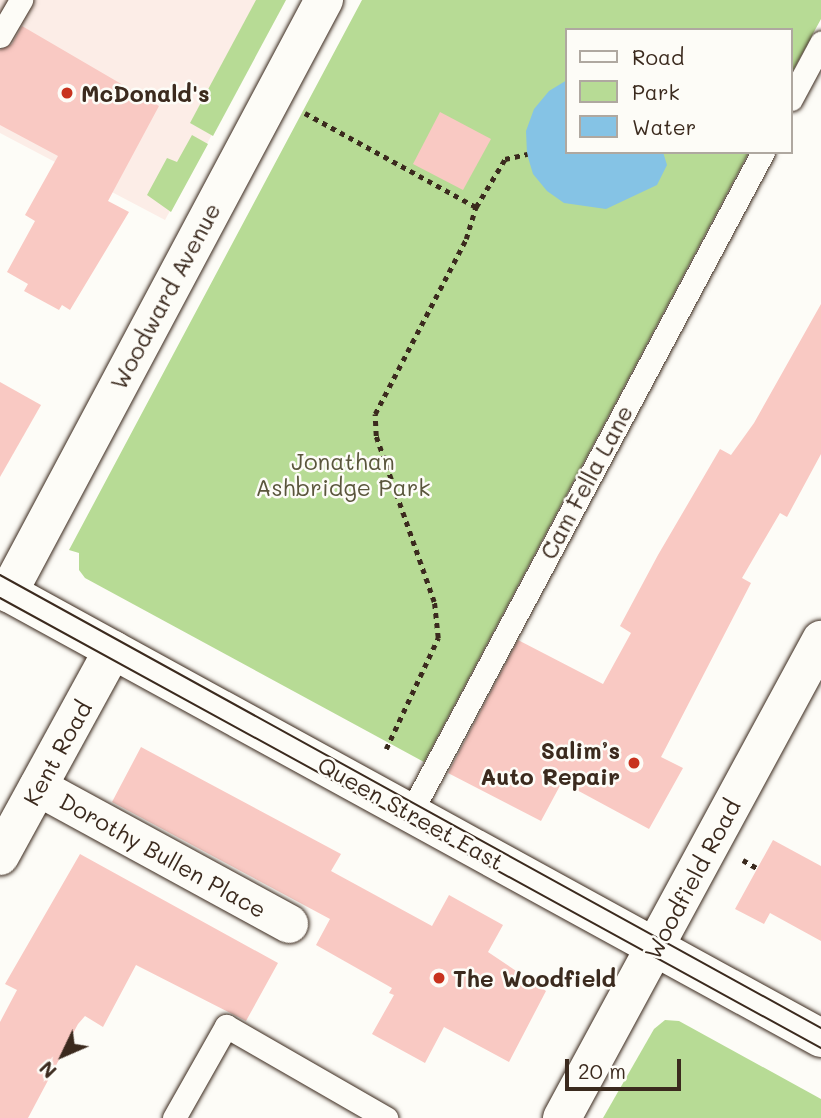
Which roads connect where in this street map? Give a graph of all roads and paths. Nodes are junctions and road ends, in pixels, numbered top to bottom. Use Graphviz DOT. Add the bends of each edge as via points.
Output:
graph roads {
  1 [pos="21,0"];
  2 [pos="324,0"];
  3 [pos="0,36"];
  4 [pos="821,43"];
  5 [pos="793,95"];
  6 [pos="303,111"];
  7 [pos="527,154"];
  8 [pos="762,154"];
  9 [pos="476,207"];
  10 [pos="4,590"];
  11 [pos="821,640"];
  12 [pos="113,650"];
  13 [pos="386,749"];
  14 [pos="38,787"];
  15 [pos="411,812"];
  16 [pos="1,852"];
  17 [pos="289,924"];
  18 [pos="657,948"];
  19 [pos="821,1038"];
  20 [pos="174,1118"];
  21 [pos="386,1118"];
  22 [pos="562,1118"];
  1 -- 3 [label="lane"];
  2 -- 10 [label="street, Woodward Avenue"];
  4 -- 5 [label="lane"];
  6 -- 9 [label="path"];
  7 -- 9 [label="path" via="505,159"];
  8 -- 15 [label="lane, Cam Fella Lane"];
  9 -- 13 [label="path" via="466,239 375,414 376,436 434,603 438,638"];
  10 -- 12 [label="street, Queen Street East"];
  11 -- 18 [label="street, Woodfield Road"];
  12 -- 14 [label="street, Kent Road"];
  12 -- 15 [label="street, Queen Street East"];
  14 -- 16 [label="street, Kent Road"];
  14 -- 17 [label="street, Dorothy Bullen Place"];
  15 -- 18 [label="street, Queen Street East"];
  18 -- 19 [label="street, Queen Street East"];
  18 -- 22 [label="street, Woodfield Road"];
  20 -- 21 [label="lane" via="226,1026"];
}
